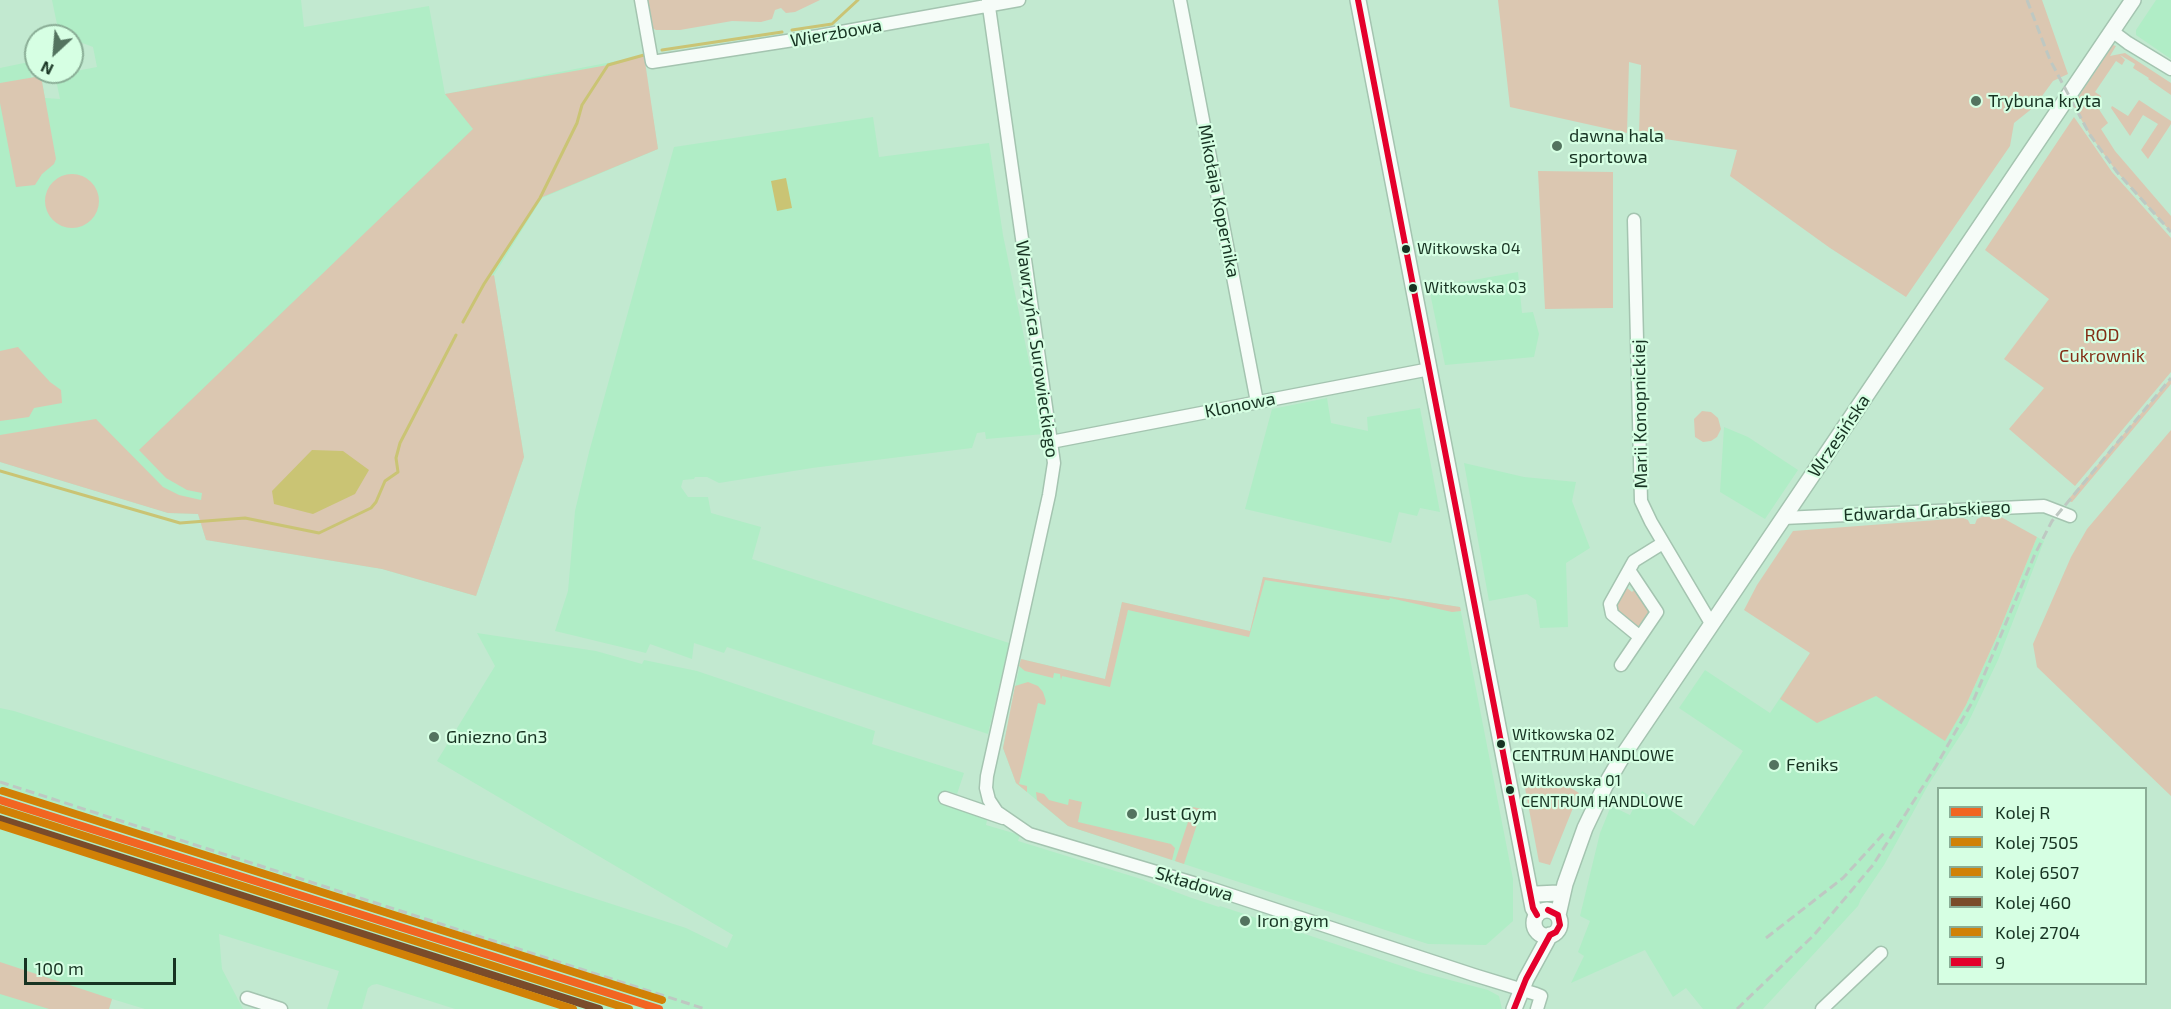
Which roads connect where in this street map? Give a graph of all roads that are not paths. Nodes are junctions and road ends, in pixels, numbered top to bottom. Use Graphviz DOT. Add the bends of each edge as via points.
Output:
graph roads {
  1 [pos="641,0"];
  2 [pos="1019,0"];
  3 [pos="1180,0"];
  4 [pos="1358,0"];
  5 [pos="2133,0"];
  6 [pos="988,3"];
  7 [pos="2112,31"];
  8 [pos="2171,69"];
  9 [pos="1634,220"];
  10 [pos="1430,369"];
  11 [pos="1257,402"];
  12 [pos="1051,442"];
  13 [pos="2070,516"];
  14 [pos="1783,519"];
  15 [pos="1663,543"];
  16 [pos="1629,570"];
  17 [pos="1712,625"];
  18 [pos="1640,637"];
  19 [pos="1621,665"];
  20 [pos="988,794"];
  21 [pos="945,798"];
  22 [pos="960,803"];
  23 [pos="1006,819"];
  24 [pos="1533,888"];
  25 [pos="1562,889"];
  26 [pos="1548,913"];
  27 [pos="1545,934"];
  28 [pos="1881,953"];
  29 [pos="1521,989"];
  30 [pos="250,1004"];
  31 [pos="281,1009"];
  32 [pos="1514,1009"];
  33 [pos="1537,1009"];
  34 [pos="1822,1009"];
  1 -- 6 [label="street, Wierzbowa" via="652,62 819,36"];
  2 -- 6 [label="street, Wierzbowa"];
  3 -- 11 [label="street, Mikołaja Kopernika"];
  4 -- 10 [label="street"];
  5 -- 7 [label="street, Wrzesińska"];
  6 -- 12 [label="street, Wawrzyńca Surowieckiego"];
  7 -- 8 [label="street"];
  7 -- 14 [label="street, Wrzesińska"];
  9 -- 15 [label="street, Marii Konopnickiej" via="1641,501"];
  10 -- 11 [label="street, Klonowa"];
  10 -- 24 [label="street"];
  11 -- 12 [label="street, Klonowa"];
  12 -- 20 [label="street, Wawrzyńca Surowieckiego" via="1053,474 991,757"];
  13 -- 14 [label="street, Edwarda Grabskiego" via="2044,506"];
  14 -- 17 [label="street, Wrzesińska"];
  15 -- 16 [label="street" via="1634,561"];
  15 -- 17 [label="street, Marii Konopnickiej"];
  16 -- 18 [label="street" via="1657,612"];
  16 -- 18 [label="street" via="1610,604 1612,614"];
  17 -- 25 [label="street, Wrzesińska" via="1605,786"];
  18 -- 19 [label="street"];
  20 -- 22 [label="street"];
  20 -- 23 [label="street, Składowa" via="997,812"];
  21 -- 22 [label="street, Składowa"];
  22 -- 23 [label="street, Składowa"];
  23 -- 29 [label="street, Składowa" via="1029,834"];
  24 -- 25 [label="street"];
  24 -- 26 [label="street" via="1533,908"];
  25 -- 26 [label="street, Wrzesińska"];
  26 -- 27 [label="street" via="1534,921"];
  26 -- 27 [label="street" via="1560,920 1558,929"];
  27 -- 29 [label="street" via="1537,960"];
  28 -- 34 [label="street"];
  29 -- 32 [label="street"];
  29 -- 33 [label="street" via="1541,996"];
  30 -- 31 [label="street"];
}
